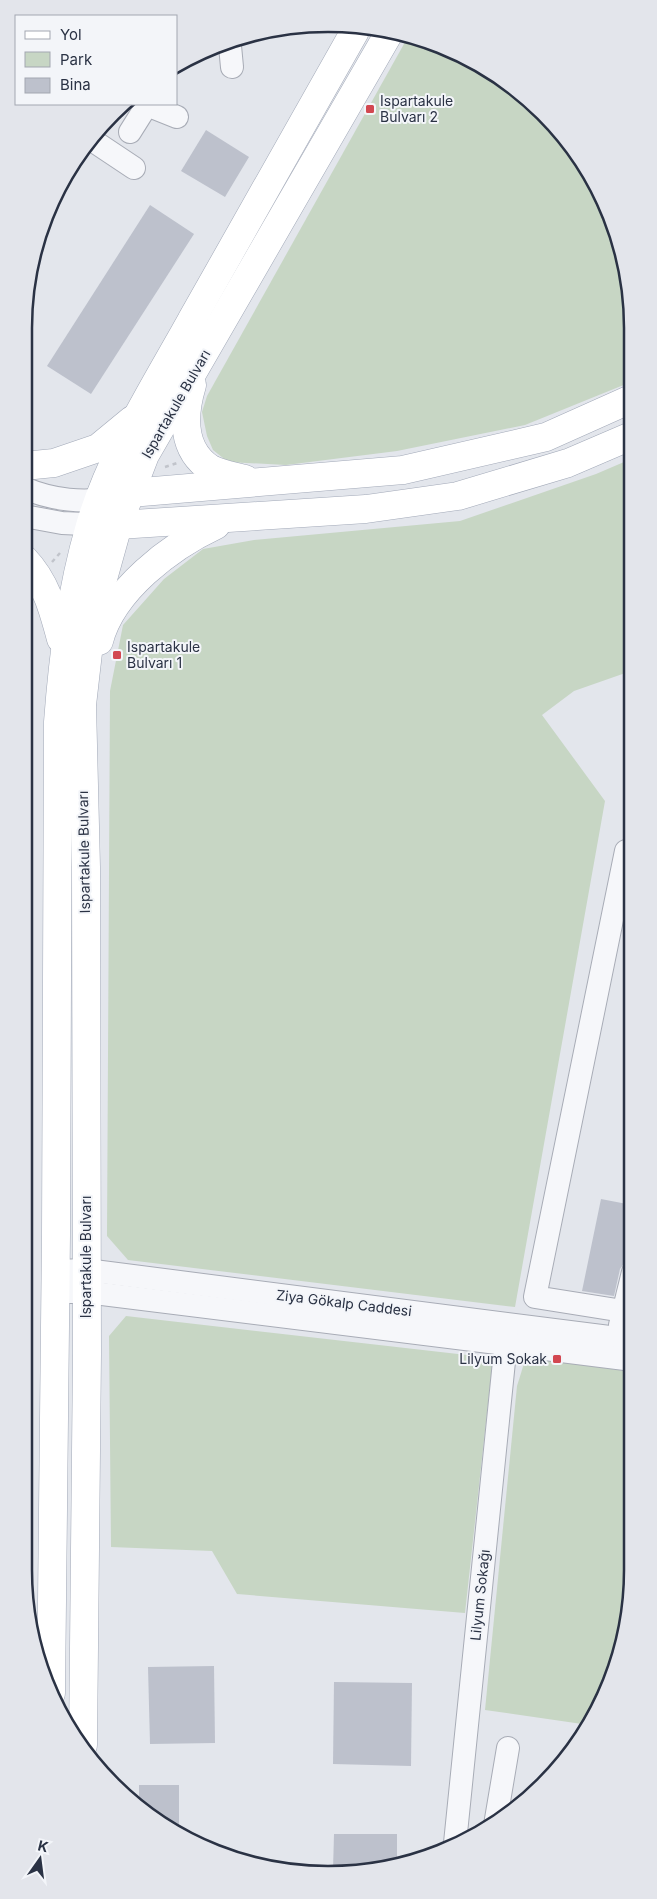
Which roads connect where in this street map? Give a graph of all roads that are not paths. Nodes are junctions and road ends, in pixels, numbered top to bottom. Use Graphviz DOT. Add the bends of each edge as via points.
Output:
graph roads {
  1 [pos="354,34"];
  2 [pos="386,38"];
  3 [pos="177,117"];
  4 [pos="130,132"];
  5 [pos="97,144"];
  6 [pos="134,168"];
  7 [pos="202,360"];
  8 [pos="624,402"];
  9 [pos="138,414"];
  10 [pos="624,439"];
  11 [pos="32,465"];
  12 [pos="258,482"];
  13 [pos="32,492"];
  14 [pos="130,493"];
  15 [pos="94,513"];
  16 [pos="32,516"];
  17 [pos="230,519"];
  18 [pos="118,525"];
  19 [pos="32,568"];
  20 [pos="64,647"];
  21 [pos="82,705"];
  22 [pos="624,861"];
  23 [pos="55,1281"];
  24 [pos="86,1281"];
  25 [pos="624,1311"];
  26 [pos="507,1335"];
  27 [pos="624,1339"];
  28 [pos="624,1358"];
  29 [pos="51,1674"];
  30 [pos="83,1736"];
  31 [pos="508,1748"];
  32 [pos="497,1814"];
  33 [pos="455,1838"];
  1 -- 9 [label="main road, Ispartakule Bulvarı"];
  2 -- 7 [label="main road, Ispartakule Bulvarı"];
  3 -- 4 [label="street" via="147,105"];
  5 -- 6 [label="street"];
  7 -- 12 [label="main road" via="185,408 187,439 199,459 212,470"];
  7 -- 14 [label="main road, Ispartakule Bulvarı" via="160,427"];
  8 -- 12 [label="main road" via="546,437 403,470"];
  9 -- 11 [label="main road" via="98,448 54,463"];
  9 -- 15 [label="main road, Ispartakule Bulvarı"];
  10 -- 17 [label="main road" via="568,463 458,496 366,509"];
  12 -- 14 [label="main road"];
  13 -- 15 [label="street" via="67,500"];
  14 -- 15 [label="street"];
  14 -- 18 [label="main road, Ispartakule Bulvarı"];
  15 -- 16 [label="street"];
  15 -- 18 [label="street"];
  15 -- 20 [label="main road, Ispartakule Bulvarı" via="71,604"];
  17 -- 18 [label="main road"];
  17 -- 21 [label="main road" via="188,538 125,592 101,632"];
  18 -- 21 [label="main road, Ispartakule Bulvarı" via="90,635"];
  19 -- 20 [label="main road" via="50,598"];
  20 -- 23 [label="main road, Ispartakule Bulvarı" via="58,722"];
  21 -- 24 [label="main road, Ispartakule Bulvarı" via="86,867"];
  22 -- 25 [label="street" via="536,1297"];
  23 -- 24 [label="street"];
  23 -- 29 [label="main road, Ispartakule Bulvarı"];
  24 -- 26 [label="street"];
  24 -- 30 [label="main road, Ispartakule Bulvarı"];
  26 -- 27 [label="street"];
  26 -- 28 [label="street"];
  26 -- 33 [label="street, Lilyum Sokağı"];
  31 -- 32 [label="street"];
}
